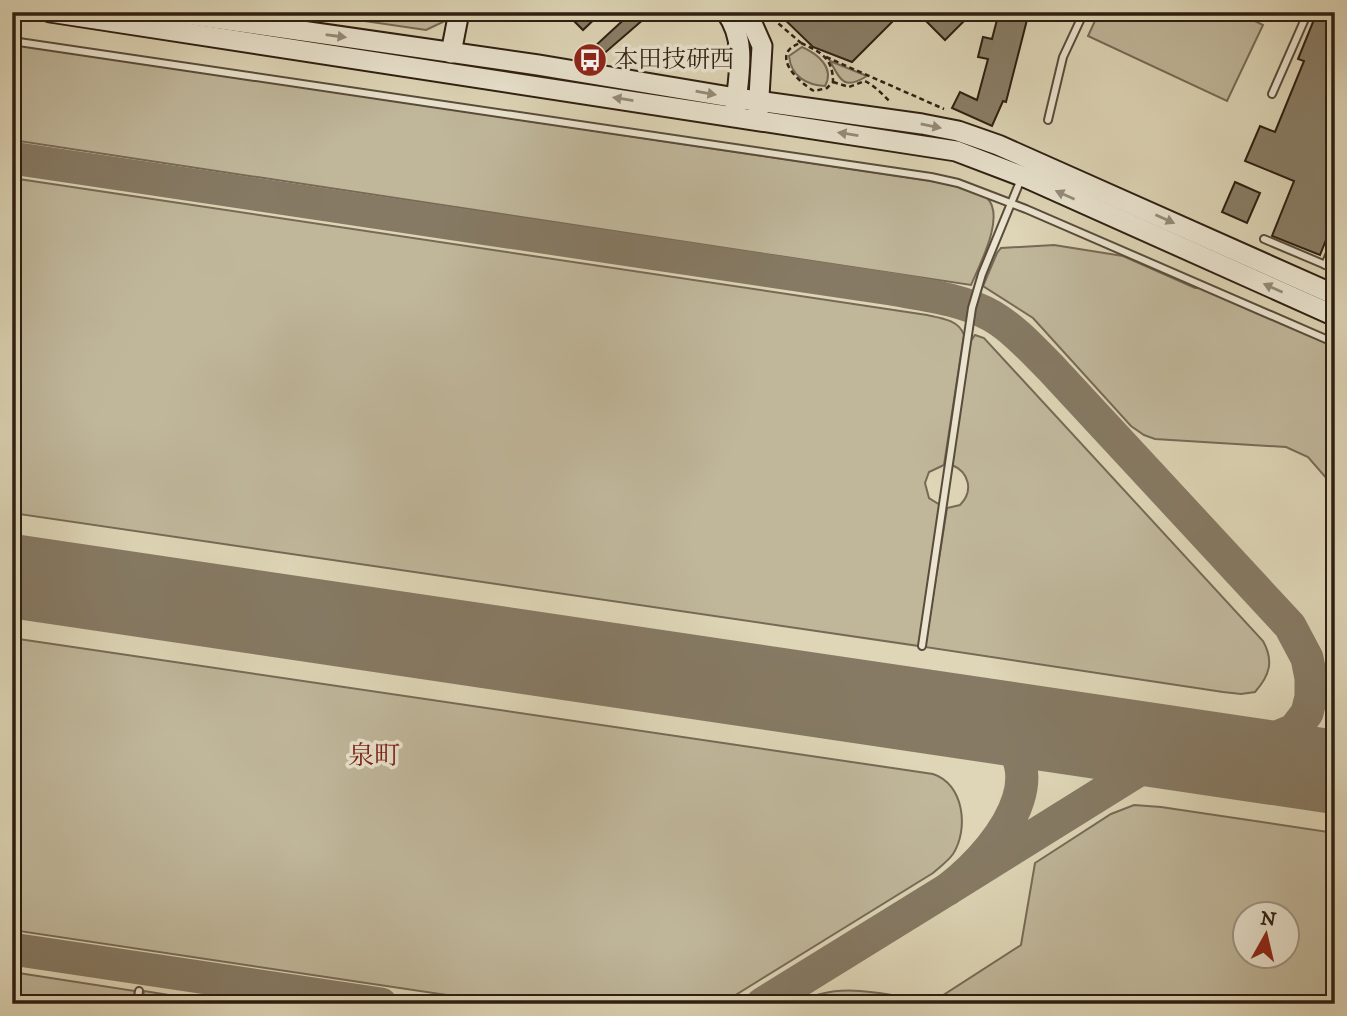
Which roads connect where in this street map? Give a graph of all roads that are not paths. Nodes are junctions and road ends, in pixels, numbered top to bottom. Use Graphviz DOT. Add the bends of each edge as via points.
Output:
graph roads {
  1 [pos="50,12"];
  2 [pos="172,12"];
  3 [pos="459,12"];
  4 [pos="726,12"];
  5 [pos="1084,12"];
  6 [pos="1308,12"];
  7 [pos="756,15"];
  8 [pos="12,41"];
  9 [pos="451,54"];
  10 [pos="1272,94"];
  11 [pos="735,107"];
  12 [pos="758,111"];
  13 [pos="1048,120"];
  14 [pos="1019,184"];
  15 [pos="1010,203"];
  16 [pos="1264,239"];
  17 [pos="1335,241"];
  18 [pos="1325,265"];
  19 [pos="1335,269"];
  20 [pos="1335,295"];
  21 [pos="1335,316"];
  22 [pos="1335,343"];
  23 [pos="922,646"];
  24 [pos="139,991"];
  25 [pos="137,1004"];
  11 -- 1 [label="street, one-way" via="448,75"];
  2 -- 9 [label="street, one-way"];
  3 -- 9 [label="street"];
  4 -- 11 [label="street" via="741,54"];
  5 -- 13 [label="lane" via="1063,57"];
  6 -- 10 [label="lane"];
  7 -- 12 [label="street" via="762,46"];
  8 -- 15 [label="lane" via="930,177"];
  9 -- 11 [label="street, one-way" via="538,65"];
  11 -- 12 [label="street"];
  12 -- 20 [label="street, one-way" via="958,131"];
  21 -- 12 [label="street, one-way" via="1027,178 956,151"];
  14 -- 15 [label="lane"];
  15 -- 22 [label="lane"];
  15 -- 23 [label="lane" via="972,307"];
  16 -- 18 [label="lane"];
  17 -- 18 [label="lane"];
  18 -- 19 [label="lane"];
  24 -- 25 [label="lane"];
}
